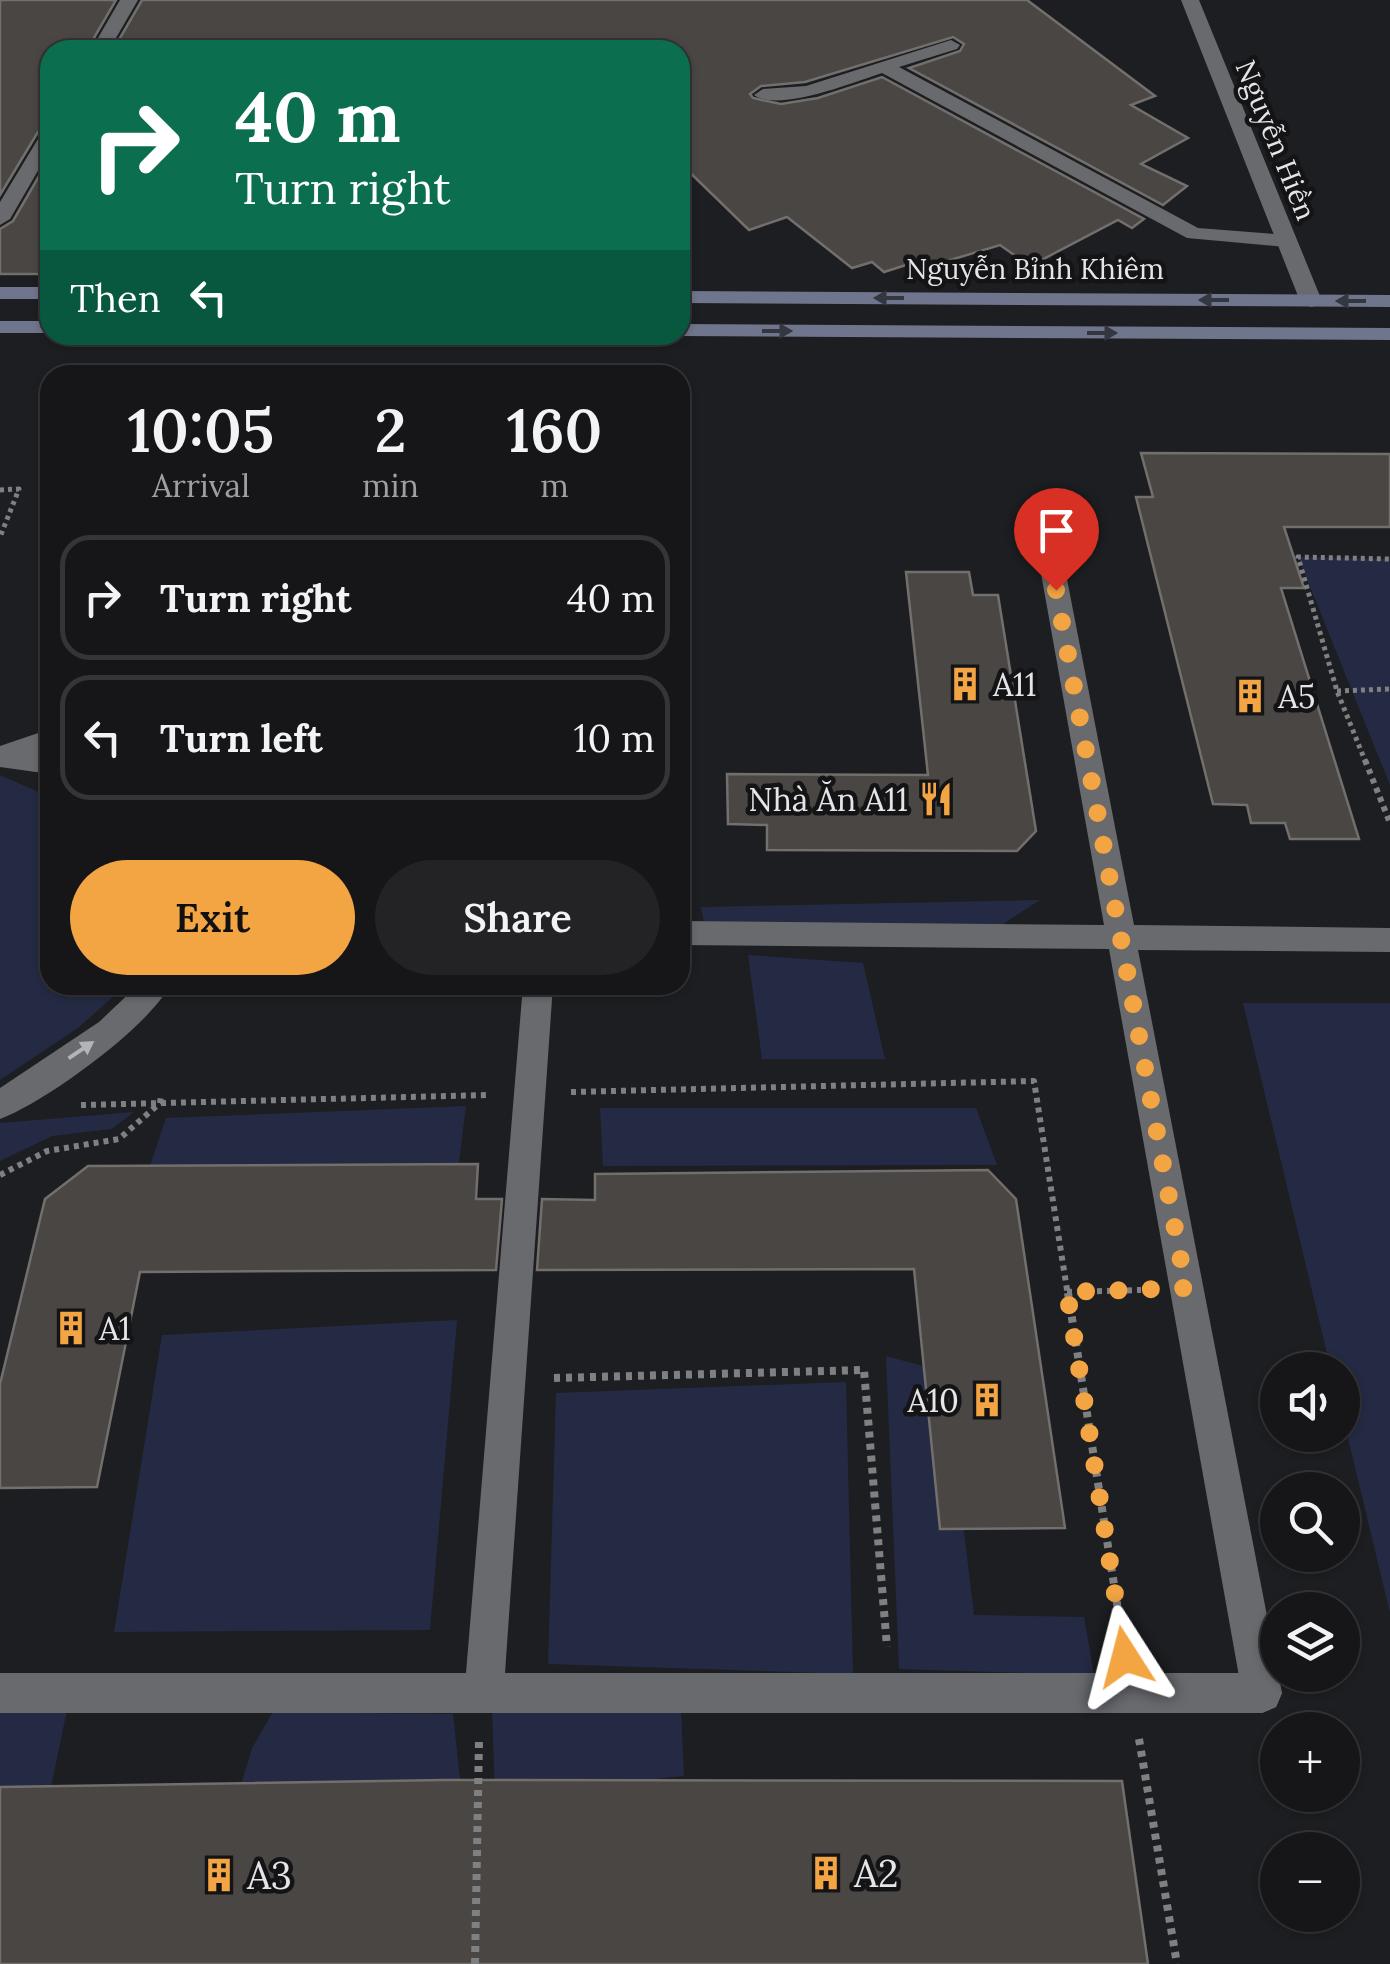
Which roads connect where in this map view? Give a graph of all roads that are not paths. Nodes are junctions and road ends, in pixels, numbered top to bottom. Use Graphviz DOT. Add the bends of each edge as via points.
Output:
graph roads {
  1 [pos="129,0"];
  2 [pos="1190,0"];
  3 [pos="106,40"];
  4 [pos="952,45"];
  5 [pos="885,67"];
  6 [pos="762,94"];
  7 [pos="40,151"];
  8 [pos="0,219"];
  9 [pos="1288,241"];
  10 [pos="0,293"];
  11 [pos="40,293"];
  12 [pos="690,297"];
  13 [pos="1311,300"];
  14 [pos="1390,301"];
  15 [pos="0,327"];
  16 [pos="40,327"];
  17 [pos="690,330"];
  18 [pos="1325,334"];
  19 [pos="1390,334"];
  20 [pos="1042,512"];
  21 [pos="40,743"];
  22 [pos="0,757"];
  23 [pos="40,763"];
  24 [pos="690,933"];
  25 [pos="1120,937"];
  26 [pos="1390,940"];
  27 [pos="150,995"];
  28 [pos="537,995"];
  29 [pos="0,1105"];
  30 [pos="0,1692"];
  31 [pos="482,1693"];
  1 -- 3 [label="street"];
  2 -- 9 [label="street, Nguyễn Hiền"];
  4 -- 5 [label="street"];
  5 -- 6 [label="street" via="808,91"];
  5 -- 9 [label="street" via="1194,234"];
  7 -- 8 [label="street"];
  9 -- 13 [label="street, Nguyễn Hiền"];
  10 -- 11 [label="street"];
  13 -- 12 [label="street, Nguyễn Bỉnh Khiêm, one-way"];
  14 -- 13 [label="street, Nguyễn Bỉnh Khiêm, one-way"];
  13 -- 18 [label="street"];
  15 -- 16 [label="street"];
  17 -- 18 [label="street, Nguyễn Bỉnh Khiêm, one-way"];
  18 -- 19 [label="street, Nguyễn Bỉnh Khiêm"];
  20 -- 25 [label="street"];
  21 -- 22 [label="street"];
  22 -- 23 [label="street"];
  24 -- 25 [label="street"];
  25 -- 26 [label="street"];
  25 -- 31 [label="street" via="1262,1693"];
  29 -- 27 [label="street, one-way"];
  28 -- 31 [label="street"];
  30 -- 31 [label="street"];
}
